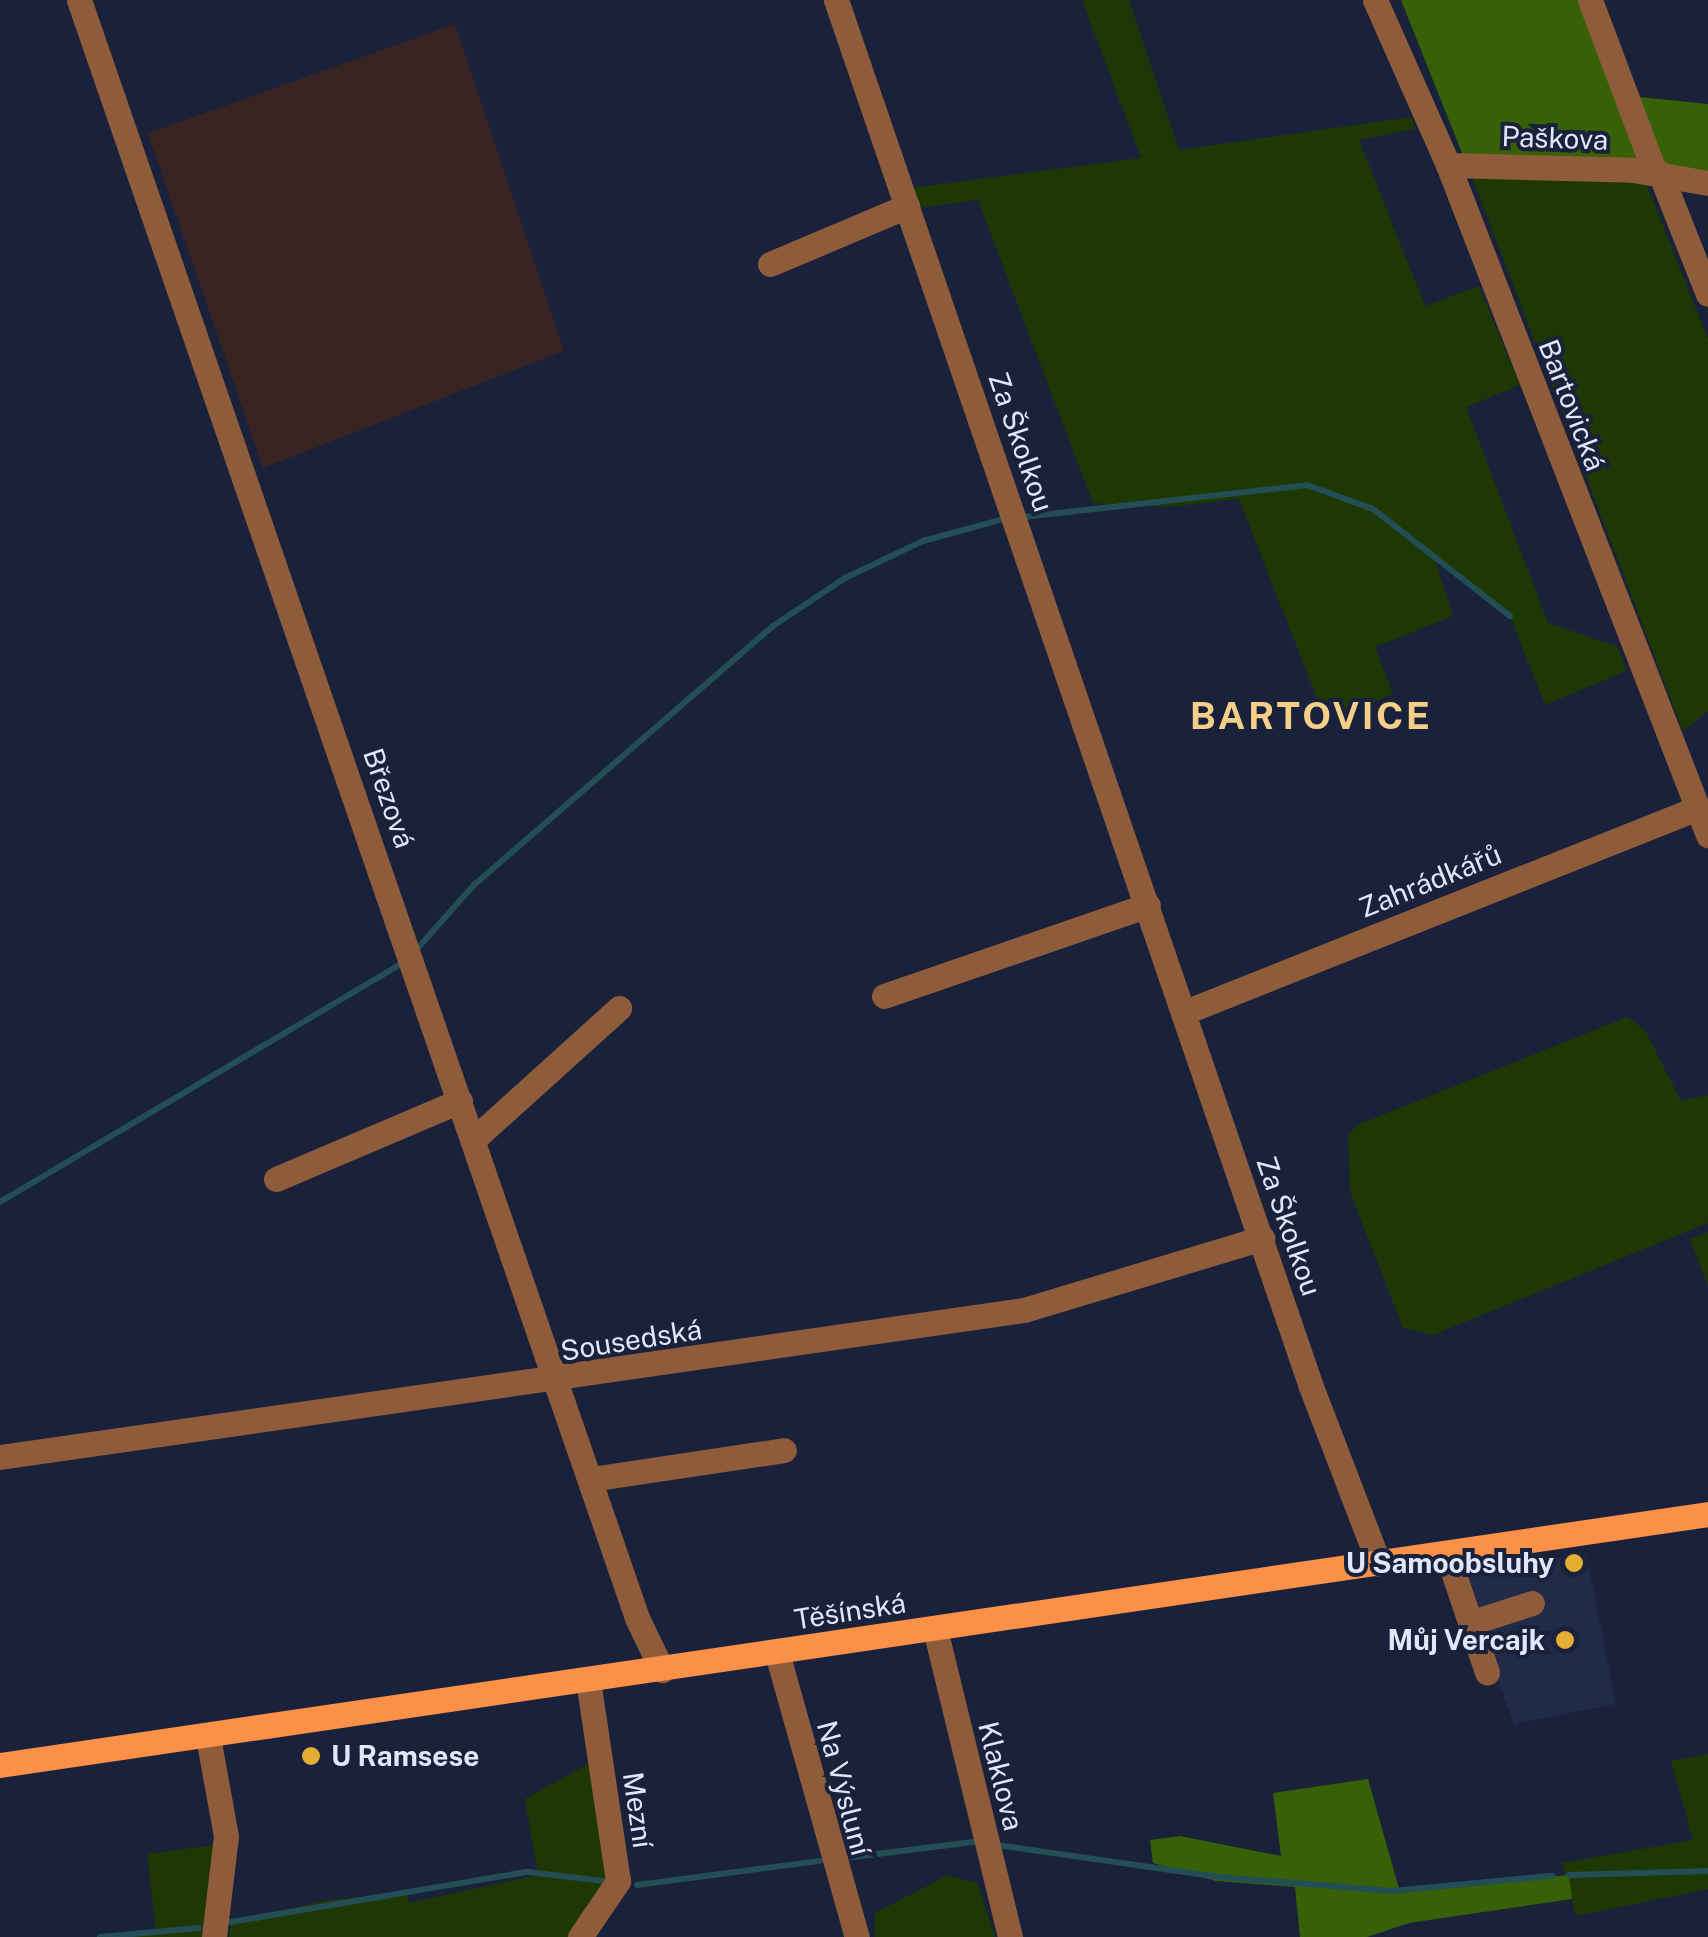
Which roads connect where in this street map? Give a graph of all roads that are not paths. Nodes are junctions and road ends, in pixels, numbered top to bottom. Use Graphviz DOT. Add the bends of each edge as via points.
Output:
graph roads {
  1 [pos="79,0"];
  2 [pos="836,0"];
  3 [pos="1375,0"];
  4 [pos="1590,0"];
  5 [pos="1448,165"];
  6 [pos="1658,173"];
  7 [pos="1708,182"];
  8 [pos="907,206"];
  9 [pos="770,264"];
  10 [pos="1708,294"];
  11 [pos="1698,808"];
  12 [pos="1708,835"];
  13 [pos="1148,905"];
  14 [pos="884,996"];
  15 [pos="619,1008"];
  16 [pos="1185,1012"];
  17 [pos="460,1101"];
  18 [pos="473,1140"];
  19 [pos="276,1179"];
  20 [pos="1262,1238"];
  21 [pos="558,1382"];
  22 [pos="784,1450"];
  23 [pos="0,1457"];
  24 [pos="591,1478"];
  25 [pos="1708,1514"];
  26 [pos="1447,1554"];
  27 [pos="1379,1564"];
  28 [pos="1532,1603"];
  29 [pos="1470,1623"];
  30 [pos="935,1628"];
  31 [pos="777,1652"];
  32 [pos="650,1672"];
  33 [pos="1487,1672"];
  34 [pos="588,1680"];
  35 [pos="208,1737"];
  36 [pos="0,1765"];
  37 [pos="214,1937"];
  38 [pos="580,1937"];
  39 [pos="857,1937"];
  40 [pos="1010,1937"];
  1 -- 17 [label="street, Březová"];
  2 -- 8 [label="street, Za Školkou"];
  3 -- 5 [label="street, Bartovická"];
  4 -- 6 [label="street"];
  5 -- 6 [label="street, Paškova"];
  5 -- 11 [label="street, Bartovická"];
  6 -- 7 [label="street, Paškova"];
  6 -- 10 [label="street"];
  8 -- 9 [label="street"];
  8 -- 13 [label="street, Za Školkou"];
  11 -- 12 [label="street, Bartovická"];
  11 -- 16 [label="street, Zahrádkářů"];
  13 -- 14 [label="street"];
  13 -- 16 [label="street, Za Školkou"];
  15 -- 18 [label="street"];
  16 -- 20 [label="street, Za Školkou"];
  17 -- 18 [label="street, Březová"];
  17 -- 19 [label="street"];
  18 -- 21 [label="street, Březová"];
  20 -- 21 [label="street, Sousedská" via="1050,1305"];
  20 -- 27 [label="street, Za Školkou"];
  21 -- 23 [label="street, Sousedská"];
  21 -- 24 [label="street, Březová"];
  22 -- 24 [label="street"];
  24 -- 32 [label="street, Březová"];
  25 -- 26 [label="main road, Těšínská"];
  26 -- 27 [label="main road, Těšínská"];
  26 -- 29 [label="street"];
  27 -- 30 [label="main road, Těšínská"];
  28 -- 29 [label="street"];
  29 -- 33 [label="street"];
  30 -- 31 [label="main road, Těšínská"];
  30 -- 40 [label="street, Klaklova"];
  31 -- 32 [label="main road, Těšínská"];
  31 -- 39 [label="street, Na Výsluní"];
  32 -- 34 [label="main road, Těšínská"];
  34 -- 35 [label="main road, Těšínská"];
  34 -- 38 [label="street, Mezní" via="618,1881"];
  35 -- 36 [label="main road, Těšínská"];
  35 -- 37 [label="street" via="226,1836"];
}
